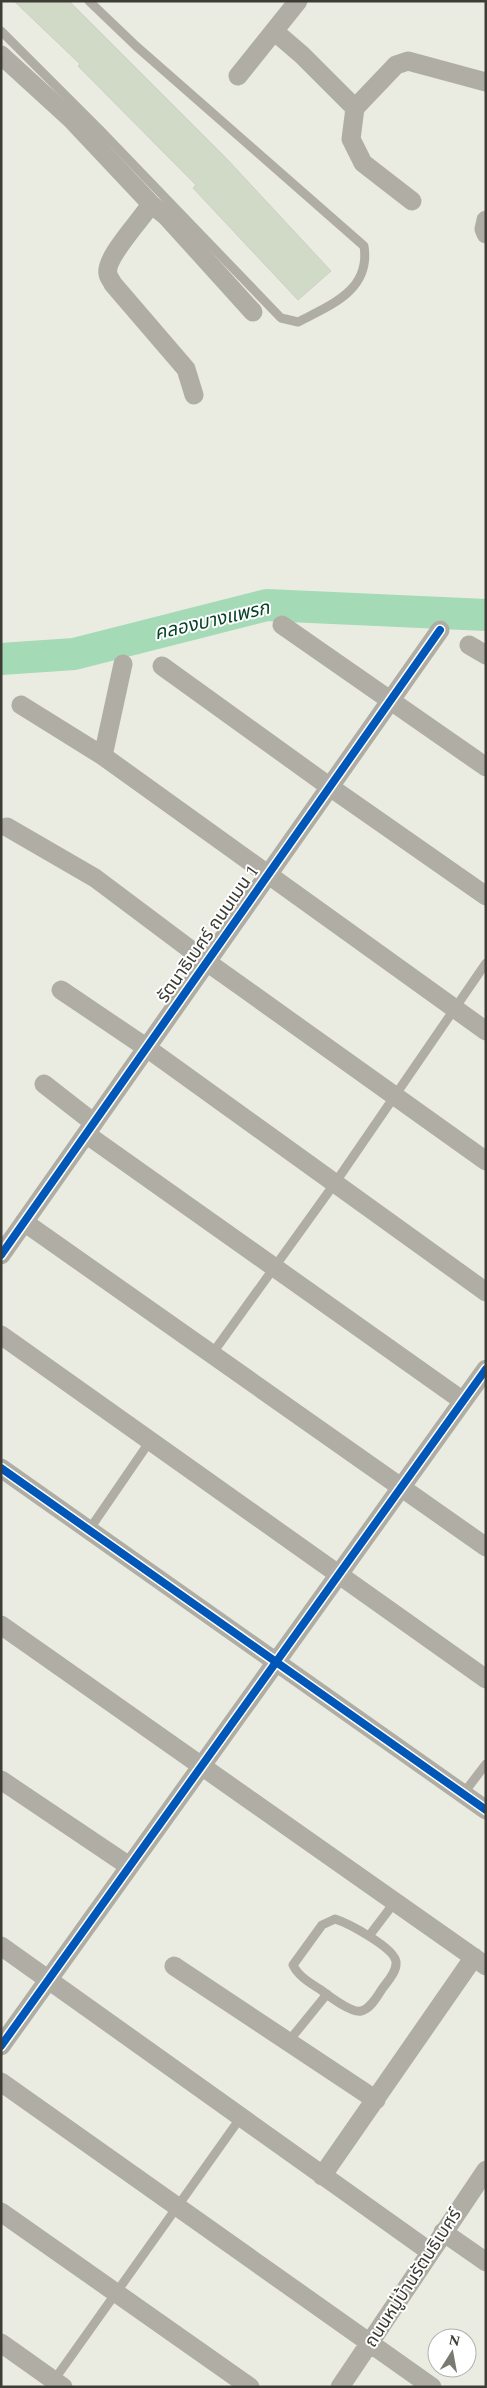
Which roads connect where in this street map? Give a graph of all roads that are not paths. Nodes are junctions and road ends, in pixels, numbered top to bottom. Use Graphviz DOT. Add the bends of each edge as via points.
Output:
graph roads {
  1 [pos="89,1"];
  2 [pos="298,1"];
  3 [pos="274,30"];
  4 [pos="1,31"];
  5 [pos="1,55"];
  6 [pos="238,76"];
  7 [pos="486,82"];
  8 [pos="355,108"];
  9 [pos="412,201"];
  10 [pos="151,204"];
  11 [pos="486,220"];
  12 [pos="486,234"];
  13 [pos="253,312"];
  14 [pos="194,395"];
  15 [pos="282,625"];
  16 [pos="440,630"];
  17 [pos="469,645"];
  18 [pos="486,655"];
  19 [pos="123,664"];
  20 [pos="162,666"];
  21 [pos="391,700"];
  22 [pos="21,706"];
  23 [pos="103,756"];
  24 [pos="486,767"];
  25 [pos="330,787"];
  26 [pos="6,827"];
  27 [pos="269,874"];
  28 [pos="486,896"];
  29 [pos="207,962"];
  30 [pos="486,963"];
  31 [pos="61,990"];
  32 [pos="455,1008"];
  33 [pos="486,1031"];
  34 [pos="147,1048"];
  35 [pos="44,1084"];
  36 [pos="395,1096"];
  37 [pos="90,1129"];
  38 [pos="486,1161"];
  39 [pos="335,1183"];
  40 [pos="24,1222"];
  41 [pos="1,1255"];
  42 [pos="273,1267"];
  43 [pos="486,1292"];
  44 [pos="1,1335"];
  45 [pos="212,1354"];
  46 [pos="486,1369"];
  47 [pos="480,1389"];
  48 [pos="463,1401"];
  49 [pos="150,1441"];
  50 [pos="1,1468"];
  51 [pos="401,1488"];
  52 [pos="89,1530"];
  53 [pos="486,1548"];
  54 [pos="338,1574"];
  55 [pos="1,1625"];
  56 [pos="275,1661"];
  57 [pos="486,1679"];
  58 [pos="486,1764"];
  59 [pos="201,1766"];
  60 [pos="1,1780"];
  61 [pos="463,1794"];
  62 [pos="486,1810"];
  63 [pos="129,1866"];
  64 [pos="394,1903"];
  65 [pos="369,1936"];
  66 [pos="1,1946"];
  67 [pos="480,1962"];
  68 [pos="174,1966"];
  69 [pos="49,1978"];
  70 [pos="327,1994"];
  71 [pos="288,2042"];
  72 [pos="1,2046"];
  73 [pos="1,2082"];
  74 [pos="376,2100"];
  75 [pos="241,2117"];
  76 [pos="486,2170"];
  77 [pos="322,2176"];
  78 [pos="177,2207"];
  79 [pos="1,2212"];
  80 [pos="443,2232"];
  81 [pos="429,2252"];
  82 [pos="486,2262"];
  83 [pos="116,2292"];
  84 [pos="1,2343"];
  85 [pos="371,2344"];
  86 [pos="55,2384"];
  87 [pos="250,2387"];
  88 [pos="340,2387"];
  89 [pos="432,2387"];
  1 -- 4 [label="lane" via="364,246 366,259 360,281 337,302 298,322 281,318"];
  2 -- 3 [label="street"];
  3 -- 6 [label="street"];
  3 -- 8 [label="street"];
  5 -- 10 [label="street" via="71,119"];
  7 -- 8 [label="street" via="408,61 396,64"];
  8 -- 9 [label="street" via="351,139 362,163"];
  10 -- 13 [label="street" via="167,217"];
  10 -- 14 [label="street" via="109,262 107,273 186,369"];
  11 -- 12 [label="street"];
  15 -- 21 [label="street"];
  16 -- 21 [label="street, รัตนาธิเบศร์ ถนนเมน 1"];
  17 -- 18 [label="street"];
  19 -- 23 [label="street"];
  20 -- 25 [label="street"];
  21 -- 24 [label="street"];
  21 -- 25 [label="street, รัตนาธิเบศร์ ถนนเมน 1"];
  22 -- 23 [label="street"];
  23 -- 27 [label="street"];
  25 -- 27 [label="street, รัตนาธิเบศร์ ถนนเมน 1"];
  25 -- 28 [label="street"];
  26 -- 29 [label="street" via="95,878"];
  27 -- 29 [label="street, รัตนาธิเบศร์ ถนนเมน 1"];
  27 -- 32 [label="street"];
  29 -- 34 [label="street, รัตนาธิเบศร์ ถนนเมน 1"];
  29 -- 36 [label="street"];
  30 -- 32 [label="lane"];
  31 -- 34 [label="street"];
  32 -- 33 [label="street"];
  32 -- 36 [label="lane"];
  34 -- 37 [label="street, รัตนาธิเบศร์ ถนนเมน 1"];
  34 -- 39 [label="street"];
  35 -- 37 [label="street"];
  36 -- 38 [label="street"];
  36 -- 39 [label="lane"];
  37 -- 40 [label="street, รัตนาธิเบศร์ ถนนเมน 1"];
  37 -- 42 [label="street"];
  39 -- 42 [label="lane"];
  39 -- 43 [label="street"];
  40 -- 41 [label="street, รัตนาธิเบศร์ ถนนเมน 1"];
  40 -- 45 [label="street"];
  42 -- 45 [label="lane"];
  42 -- 48 [label="street"];
  44 -- 49 [label="street"];
  45 -- 51 [label="street"];
  46 -- 47 [label="street"];
  47 -- 48 [label="street"];
  48 -- 51 [label="street"];
  49 -- 52 [label="lane"];
  49 -- 54 [label="street"];
  50 -- 52 [label="street"];
  51 -- 53 [label="street"];
  51 -- 54 [label="street"];
  52 -- 56 [label="street"];
  54 -- 56 [label="street"];
  54 -- 57 [label="street"];
  55 -- 59 [label="street"];
  56 -- 59 [label="street"];
  56 -- 61 [label="street"];
  58 -- 61 [label="lane"];
  59 -- 63 [label="street"];
  59 -- 64 [label="street"];
  60 -- 63 [label="street"];
  61 -- 62 [label="street"];
  63 -- 69 [label="street"];
  64 -- 65 [label="lane"];
  64 -- 67 [label="street"];
  65 -- 70 [label="lane" via="396,1961 395,1970 378,1996 367,2008 354,2011"];
  65 -- 70 [label="lane" via="342,1921 329,1920 295,1959 296,1972"];
  66 -- 69 [label="street"];
  67 -- 74 [label="street"];
  68 -- 71 [label="street"];
  69 -- 72 [label="street"];
  69 -- 75 [label="street"];
  70 -- 71 [label="lane"];
  71 -- 74 [label="street"];
  73 -- 78 [label="street"];
  74 -- 77 [label="street"];
  75 -- 77 [label="street"];
  75 -- 78 [label="lane"];
  76 -- 80 [label="street, ถนนหมู่บ้านรัตนธิเบศร์"];
  77 -- 81 [label="street"];
  78 -- 83 [label="lane"];
  78 -- 85 [label="street"];
  79 -- 83 [label="street"];
  80 -- 81 [label="street, ถนนหมู่บ้านรัตนธิเบศร์"];
  80 -- 82 [label="street"];
  81 -- 85 [label="street, ถนนหมู่บ้านรัตนธิเบศร์"];
  83 -- 86 [label="lane"];
  83 -- 87 [label="street"];
  84 -- 86 [label="street"];
  85 -- 88 [label="street, ถนนหมู่บ้านรัตนธิเบศร์"];
  85 -- 89 [label="street"];
}
